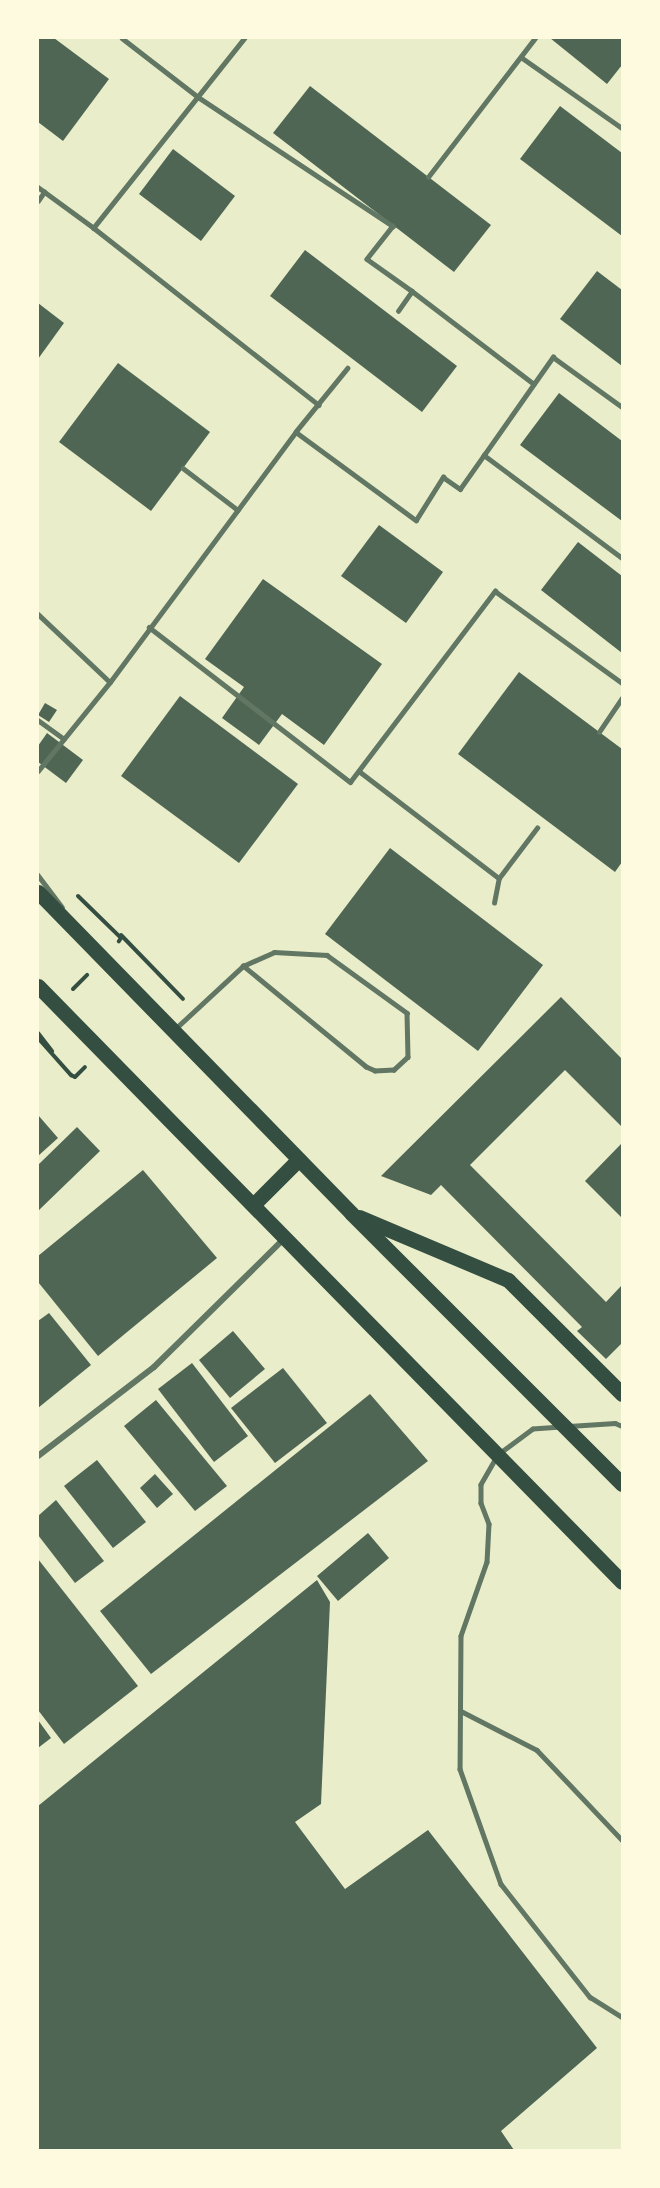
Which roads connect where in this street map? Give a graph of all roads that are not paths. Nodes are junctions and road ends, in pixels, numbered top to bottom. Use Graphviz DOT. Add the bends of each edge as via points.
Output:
graph roads {
  1 [pos="122,38"];
  2 [pos="244,38"];
  3 [pos="535,38"];
  4 [pos="520,57"];
  5 [pos="198,97"];
  6 [pos="622,128"];
  7 [pos="428,177"];
  8 [pos="38,187"];
  9 [pos="44,192"];
  10 [pos="38,201"];
  11 [pos="94,228"];
  12 [pos="412,291"];
  13 [pos="398,311"];
  14 [pos="348,368"];
  15 [pos="534,384"];
  16 [pos="319,405"];
  17 [pos="622,407"];
  18 [pos="296,432"];
  19 [pos="484,454"];
  20 [pos="183,468"];
  21 [pos="238,510"];
  22 [pos="622,558"];
  23 [pos="38,615"];
  24 [pos="149,627"];
  25 [pos="110,682"];
  26 [pos="622,683"];
  27 [pos="622,698"];
  28 [pos="38,720"];
  29 [pos="598,732"];
  30 [pos="64,739"];
  31 [pos="38,771"];
  32 [pos="359,771"];
  33 [pos="537,828"];
  34 [pos="38,875"];
  35 [pos="499,878"];
  36 [pos="38,892"];
  37 [pos="494,903"];
  38 [pos="89,942"];
  39 [pos="243,966"];
  40 [pos="38,986"];
  41 [pos="172,1032"];
  42 [pos="298,1160"];
  43 [pos="254,1204"];
  44 [pos="351,1214"];
  45 [pos="285,1239"];
  46 [pos="622,1394"];
  47 [pos="565,1426"];
  48 [pos="622,1426"];
  49 [pos="498,1455"];
  50 [pos="38,1456"];
  51 [pos="622,1484"];
  52 [pos="622,1582"];
  53 [pos="461,1710"];
  54 [pos="622,1840"];
  55 [pos="622,2017"];
  1 -- 5 [label="lane"];
  2 -- 5 [label="lane"];
  3 -- 4 [label="lane"];
  4 -- 6 [label="lane"];
  4 -- 7 [label="lane"];
  5 -- 11 [label="lane"];
  5 -- 12 [label="lane" via="393,226 367,259"];
  8 -- 9 [label="lane"];
  9 -- 10 [label="lane"];
  9 -- 11 [label="lane"];
  11 -- 16 [label="lane"];
  12 -- 13 [label="lane"];
  12 -- 15 [label="lane"];
  14 -- 16 [label="lane"];
  15 -- 17 [label="lane" via="553,357"];
  15 -- 19 [label="lane"];
  16 -- 18 [label="lane"];
  18 -- 19 [label="lane" via="416,520 443,477 460,489"];
  18 -- 21 [label="lane"];
  19 -- 22 [label="lane"];
  20 -- 21 [label="lane"];
  21 -- 24 [label="lane"];
  23 -- 25 [label="lane"];
  24 -- 25 [label="lane"];
  24 -- 32 [label="lane" via="350,782"];
  25 -- 30 [label="lane"];
  26 -- 32 [label="lane" via="495,591"];
  27 -- 29 [label="lane"];
  28 -- 30 [label="lane"];
  30 -- 31 [label="lane"];
  32 -- 35 [label="lane"];
  33 -- 35 [label="lane"];
  34 -- 38 [label="lane"];
  35 -- 37 [label="lane"];
  36 -- 38 [label="main road"];
  38 -- 41 [label="main road"];
  39 -- 39 [label="lane" via="366,1067 375,1071 394,1070 408,1057 407,1013 327,955 273,952"];
  39 -- 41 [label="lane"];
  40 -- 43 [label="main road"];
  41 -- 42 [label="main road"];
  42 -- 43 [label="main road"];
  42 -- 44 [label="main road"];
  43 -- 45 [label="main road"];
  44 -- 46 [label="main road" via="507,1280"];
  44 -- 47 [label="main road"];
  45 -- 49 [label="main road"];
  45 -- 50 [label="street" via="154,1368"];
  47 -- 48 [label="lane"];
  47 -- 49 [label="lane" via="533,1429"];
  47 -- 51 [label="main road"];
  49 -- 52 [label="main road"];
  49 -- 53 [label="lane" via="481,1485 480,1503 489,1524 487,1562 462,1636"];
  53 -- 54 [label="lane" via="537,1750"];
  53 -- 55 [label="lane" via="460,1769 501,1884 590,1997"];
}
